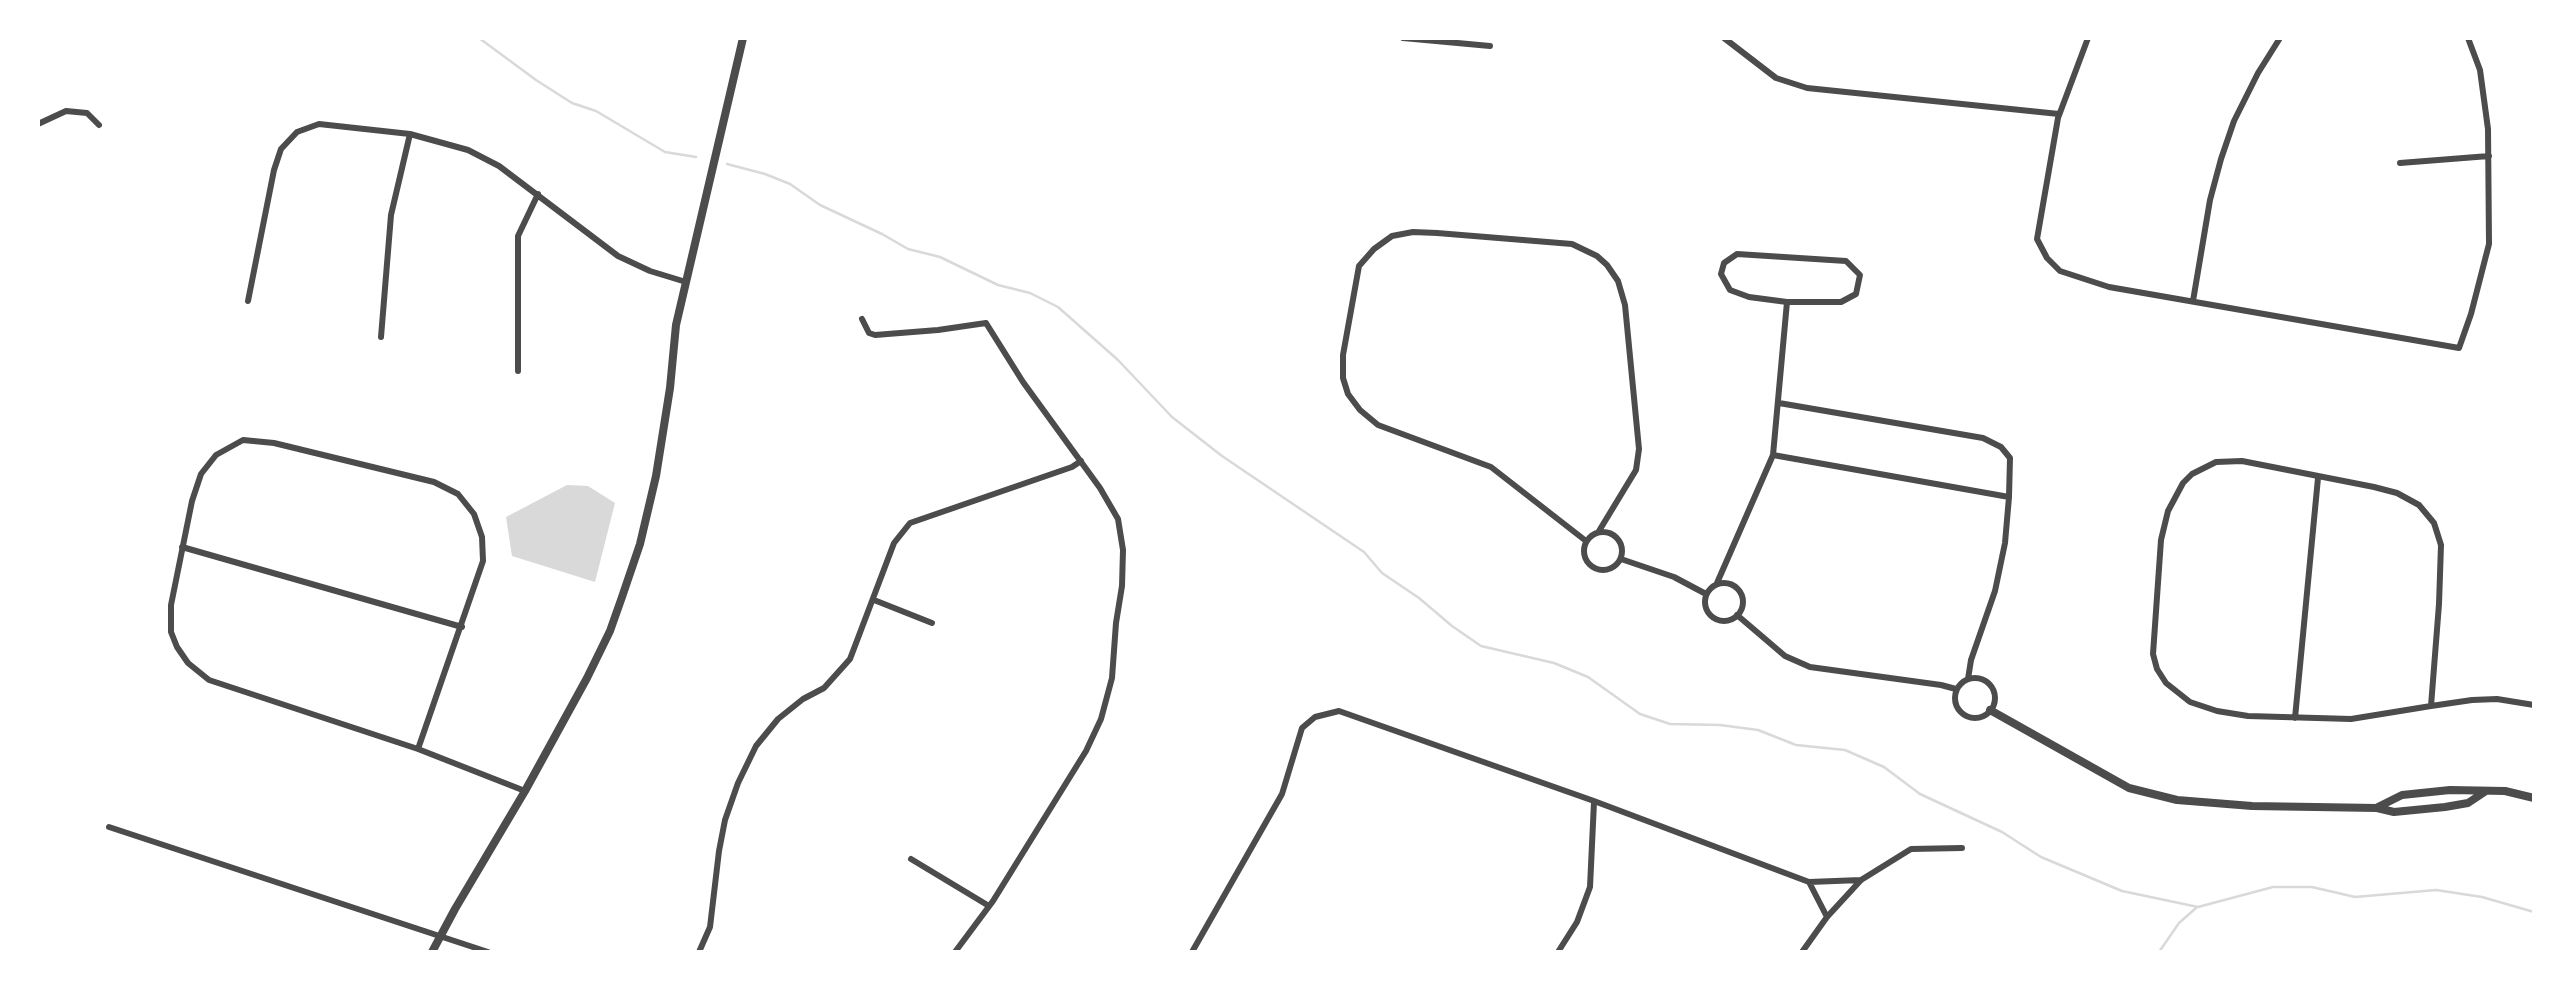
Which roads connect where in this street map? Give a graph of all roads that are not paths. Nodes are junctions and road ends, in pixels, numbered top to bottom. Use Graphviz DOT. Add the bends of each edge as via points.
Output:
graph roads {
  1 [pos="744,38"];
  2 [pos="1403,38"];
  3 [pos="1724,38"];
  4 [pos="2088,38"];
  5 [pos="2280,38"];
  6 [pos="2468,38"];
  7 [pos="1490,46"];
  8 [pos="2059,114"];
  9 [pos="38,124"];
  10 [pos="99,125"];
  11 [pos="410,134"];
  12 [pos="2489,156"];
  13 [pos="2400,162"];
  14 [pos="538,194"];
  15 [pos="686,282"];
  16 [pos="248,301"];
  17 [pos="2193,301"];
  18 [pos="1787,302"];
  19 [pos="862,319"];
  20 [pos="382,336"];
  21 [pos="518,371"];
  22 [pos="1779,402"];
  23 [pos="1773,455"];
  24 [pos="1081,461"];
  25 [pos="2318,478"];
  26 [pos="2010,497"];
  27 [pos="1599,531"];
  28 [pos="1586,541"];
  29 [pos="182,547"];
  30 [pos="1621,559"];
  31 [pos="1717,584"];
  32 [pos="1706,594"];
  33 [pos="874,600"];
  34 [pos="1737,615"];
  35 [pos="932,624"];
  36 [pos="462,627"];
  37 [pos="1968,678"];
  38 [pos="1956,689"];
  39 [pos="2534,705"];
  40 [pos="2431,706"];
  41 [pos="1990,710"];
  42 [pos="2295,718"];
  43 [pos="418,749"];
  44 [pos="524,791"];
  45 [pos="2486,791"];
  46 [pos="2534,798"];
  47 [pos="1594,801"];
  48 [pos="2377,808"];
  49 [pos="109,827"];
  50 [pos="1962,848"];
  51 [pos="911,859"];
  52 [pos="1862,880"];
  53 [pos="1809,882"];
  54 [pos="989,906"];
  55 [pos="1827,916"];
  56 [pos="441,936"];
  57 [pos="432,952"];
  58 [pos="488,952"];
  59 [pos="699,952"];
  60 [pos="955,952"];
  61 [pos="1192,952"];
  62 [pos="1558,952"];
  63 [pos="1802,952"];
  1 -- 15 [label="street"];
  2 -- 7 [label="street"];
  3 -- 8 [label="street" via="1776,78 1806,88"];
  4 -- 8 [label="street"];
  5 -- 17 [label="street" via="2221,159"];
  6 -- 12 [label="street" via="2480,70"];
  8 -- 17 [label="street" via="2038,238 2047,258 2060,271 2109,286"];
  9 -- 10 [label="street" via="66,111 87,113"];
  11 -- 14 [label="street" via="468,150"];
  11 -- 16 [label="street" via="318,124 288,140 274,170"];
  11 -- 20 [label="street" via="391,215"];
  12 -- 13 [label="street"];
  12 -- 17 [label="street" via="2490,244 2459,348"];
  14 -- 15 [label="street" via="618,256"];
  14 -- 21 [label="street" via="518,236"];
  15 -- 44 [label="street" via="640,544 610,631"];
  18 -- 18 [label="street" via="1841,302 1856,294 1860,276 1846,261 1737,254 1724,264 1730,290"];
  18 -- 22 [label="street"];
  19 -- 24 [label="street" via="875,335 986,324"];
  22 -- 23 [label="street"];
  22 -- 26 [label="street" via="1983,438 2010,458"];
  23 -- 26 [label="street"];
  23 -- 31 [label="street"];
  24 -- 33 [label="street" via="910,523 894,543"];
  24 -- 54 [label="street" via="1118,519 1124,550 1108,695 1086,750"];
  25 -- 40 [label="street" via="2396,493 2434,522 2442,556"];
  25 -- 42 [label="street"];
  25 -- 42 [label="street" via="2242,461 2202,468 2176,492 2159,559 2153,654 2166,683 2190,702 2217,711"];
  26 -- 37 [label="street" via="1995,592"];
  27 -- 28 [label="street"];
  27 -- 28 [label="street" via="1636,470 1639,449 1625,305 1607,264 1572,244 1437,233 1392,236 1374,249 1359,266 1343,355 1348,394 1378,425 1492,466"];
  27 -- 30 [label="street" via="1618,538"];
  28 -- 30 [label="street" via="1586,558 1596,569 1610,569"];
  29 -- 36 [label="street"];
  29 -- 36 [label="street" via="202,474 216,455 243,440 434,482 458,494 482,536 484,561"];
  29 -- 43 [label="street" via="171,632 188,663 209,680"];
  30 -- 32 [label="street"];
  31 -- 32 [label="street"];
  31 -- 34 [label="street" via="1732,584 1742,594"];
  32 -- 34 [label="street" via="1705,609 1716,620"];
  33 -- 35 [label="street"];
  33 -- 59 [label="street" via="839,673 778,719 756,746 726,820 710,927"];
  34 -- 38 [label="street" via="1810,668"];
  36 -- 43 [label="street"];
  37 -- 38 [label="street"];
  37 -- 41 [label="street" via="1983,679 1994,690"];
  38 -- 41 [label="street" via="1956,705 1966,716"];
  39 -- 40 [label="street" via="2486,699"];
  40 -- 42 [label="street"];
  41 -- 48 [label="street" via="2129,788 2177,800"];
  43 -- 44 [label="street"];
  44 -- 56 [label="street"];
  45 -- 46 [label="street"];
  45 -- 48 [label="street" via="2402,795"];
  45 -- 48 [label="street" via="2444,808"];
  47 -- 53 [label="street"];
  47 -- 61 [label="street" via="1339,711 1315,717 1302,728 1282,794"];
  47 -- 62 [label="street" via="1590,887"];
  49 -- 56 [label="street"];
  50 -- 52 [label="street" via="1910,849"];
  51 -- 54 [label="street"];
  52 -- 53 [label="street"];
  52 -- 55 [label="street"];
  53 -- 55 [label="street"];
  54 -- 60 [label="street"];
  55 -- 63 [label="street"];
  56 -- 57 [label="street"];
  56 -- 58 [label="street"];
}
